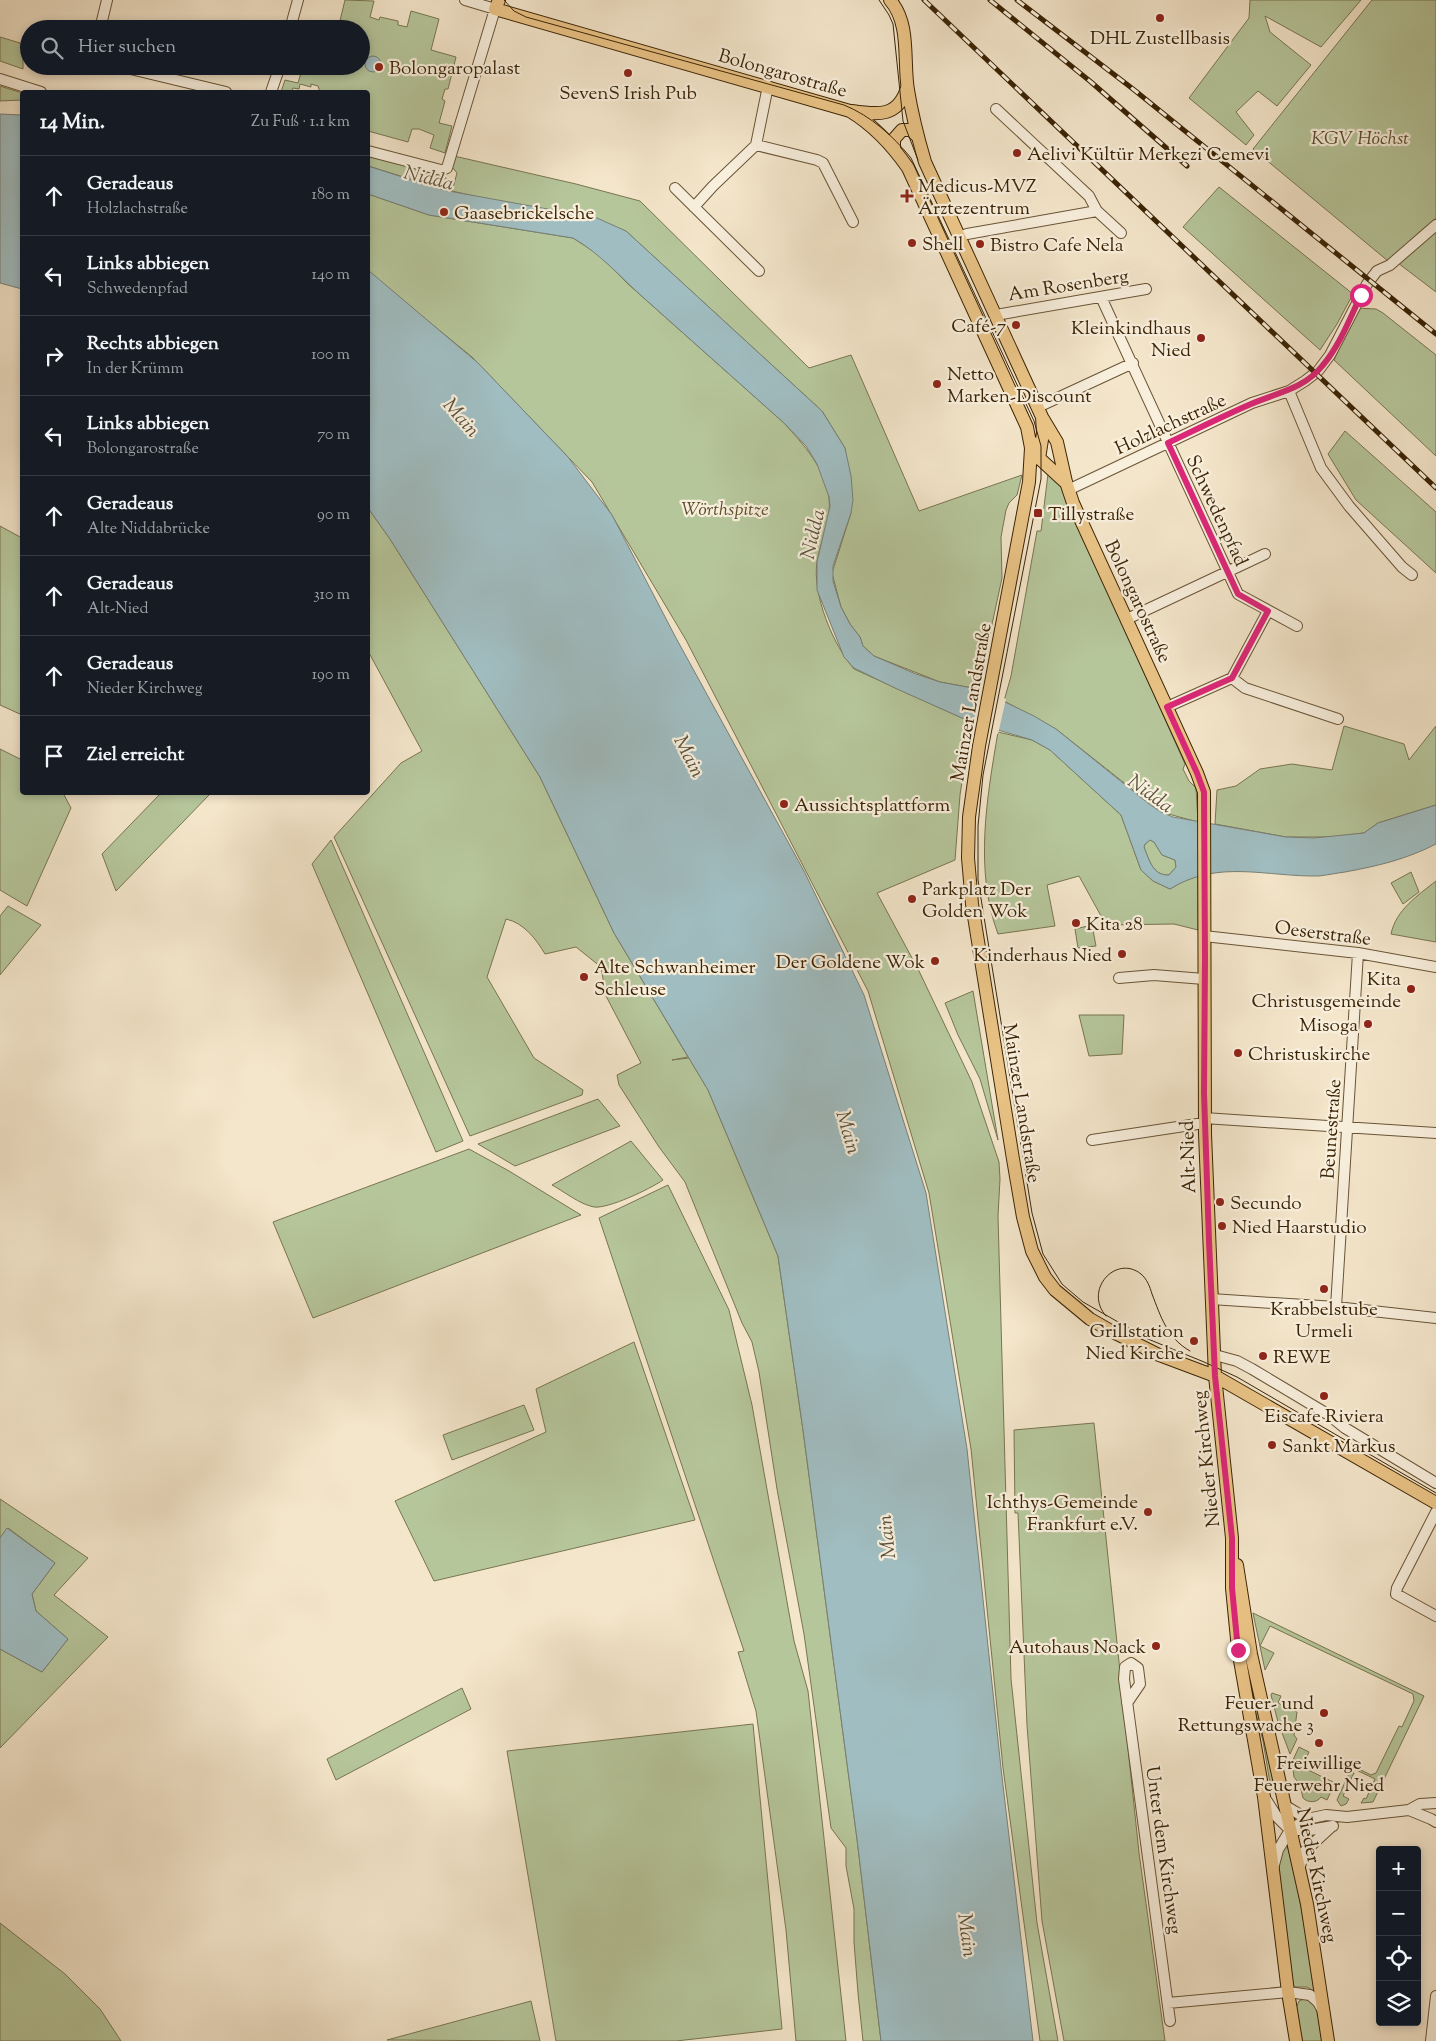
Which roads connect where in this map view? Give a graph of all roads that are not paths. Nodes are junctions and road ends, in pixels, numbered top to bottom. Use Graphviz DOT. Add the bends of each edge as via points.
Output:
graph roads {
  1 [pos="107,0"];
  2 [pos="298,0"];
  3 [pos="465,0"];
  4 [pos="890,0"];
  5 [pos="497,5"];
  6 [pos="102,20"];
  7 [pos="292,20"];
  8 [pos="145,75"];
  9 [pos="277,75"];
  10 [pos="0,79"];
  11 [pos="768,86"];
  12 [pos="185,88"];
  13 [pos="908,88"];
  14 [pos="34,90"];
  15 [pos="206,90"];
  16 [pos="272,90"];
  17 [pos="996,109"];
  18 [pos="850,111"];
  19 [pos="917,136"];
  20 [pos="756,145"];
  21 [pos="894,149"];
  22 [pos="370,152"];
  23 [pos="675,188"];
  24 [pos="694,207"];
  25 [pos="1097,211"];
  26 [pos="853,222"];
  27 [pos="1436,225"];
  28 [pos="1121,233"];
  29 [pos="960,236"];
  30 [pos="759,271"];
  31 [pos="1146,289"];
  32 [pos="1102,297"];
  33 [pos="996,315"];
  34 [pos="1133,363"];
  35 [pos="1289,391"];
  36 [pos="1040,412"];
  37 [pos="1027,428"];
  38 [pos="1168,443"];
  39 [pos="1050,462"];
  40 [pos="1029,482"];
  41 [pos="1067,486"];
  42 [pos="1265,554"];
  43 [pos="1228,572"];
  44 [pos="1412,575"];
  45 [pos="1268,611"];
  46 [pos="1127,620"];
  47 [pos="1298,626"];
  48 [pos="1232,678"];
  49 [pos="1167,707"];
  50 [pos="1338,719"];
  51 [pos="1204,931"];
  52 [pos="1358,953"];
  53 [pos="1436,967"];
  54 [pos="1119,978"];
  55 [pos="1204,979"];
  56 [pos="1204,1120"];
  57 [pos="1348,1126"];
  58 [pos="1436,1133"];
  59 [pos="1092,1140"];
  60 [pos="1211,1299"];
  61 [pos="1336,1307"];
  62 [pos="1436,1318"];
  63 [pos="1215,1355"];
  64 [pos="1215,1376"];
  65 [pos="1436,1483"];
  66 [pos="1436,1503"];
  67 [pos="1436,1512"];
  68 [pos="1232,1538"];
  69 [pos="1436,1616"];
  70 [pos="1127,1703"];
  71 [pos="1264,1797"];
  72 [pos="1436,1803"];
  73 [pos="1284,1805"];
  74 [pos="1408,1810"];
  75 [pos="1347,1817"];
  76 [pos="1307,1819"];
  77 [pos="1436,1822"];
  78 [pos="1333,1826"];
  79 [pos="1290,1830"];
  80 [pos="1273,1871"];
  81 [pos="1299,1871"];
  82 [pos="1288,1992"];
  83 [pos="1436,1996"];
  84 [pos="1168,2003"];
  85 [pos="1324,2014"];
  86 [pos="1170,2021"];
  87 [pos="1296,2041"];
  88 [pos="1328,2041"];
  89 [pos="1431,2041"];
  1 -- 6 [label="street"];
  2 -- 7 [label="street"];
  3 -- 5 [label="street, Bolongarostraße"];
  4 -- 13 [label="main road" via="898,12 904,32"];
  5 -- 11 [label="main road, Bolongarostraße"];
  5 -- 22 [label="street" via="448,166 444,170"];
  8 -- 12 [label="street"];
  9 -- 16 [label="street"];
  10 -- 14 [label="street"];
  11 -- 18 [label="main road, Bolongarostraße"];
  11 -- 20 [label="street"];
  12 -- 15 [label="street"];
  13 -- 18 [label="main road" via="900,104 890,112"];
  13 -- 19 [label="main road"];
  17 -- 25 [label="street" via="1089,196"];
  18 -- 21 [label="main road, Bolongarostraße"];
  19 -- 21 [label="main road" via="911,130 902,130 894,140"];
  19 -- 29 [label="main road"];
  20 -- 24 [label="street"];
  20 -- 26 [label="street" via="823,164"];
  21 -- 37 [label="main road, Bolongarostraße" via="914,179"];
  23 -- 24 [label="street"];
  24 -- 30 [label="street"];
  25 -- 28 [label="street"];
  25 -- 29 [label="street"];
  27 -- 35 [label="street, Holzlachstraße" via="1390,265 1378,270 1367,284 1323,365"];
  29 -- 33 [label="main road"];
  31 -- 32 [label="street, Am Rosenberg"];
  32 -- 33 [label="street, Am Rosenberg"];
  32 -- 34 [label="street, Schwedenpfad"];
  33 -- 36 [label="main road"];
  34 -- 36 [label="street"];
  34 -- 38 [label="street, Schwedenpfad"];
  35 -- 38 [label="street, Holzlachstraße" via="1252,404"];
  35 -- 44 [label="street" via="1321,468 1349,506"];
  36 -- 39 [label="main road"];
  36 -- 39 [label="main road" via="1056,442"];
  37 -- 39 [label="main road"];
  37 -- 40 [label="main road, Bolongarostraße"];
  38 -- 41 [label="street, Holzlachstraße"];
  38 -- 43 [label="street, Schwedenpfad"];
  39 -- 40 [label="main road"];
  39 -- 41 [label="main road"];
  40 -- 64 [label="main road, Mainzer Landstraße" via="979,746 969,816 968,858 972,904 1015,1169 1032,1251 1055,1290 1080,1312 1158,1354"];
  41 -- 46 [label="main road, Bolongarostraße"];
  42 -- 43 [label="street"];
  43 -- 45 [label="street, Schwedenpfad" via="1238,594"];
  43 -- 46 [label="street"];
  45 -- 47 [label="street, Schwedenpfad"];
  45 -- 48 [label="street"];
  46 -- 49 [label="main road, Bolongarostraße"];
  48 -- 49 [label="street"];
  48 -- 50 [label="street" via="1245,688"];
  49 -- 51 [label="main road, Bolongarostraße" via="1202,784"];
  51 -- 52 [label="street, Oeserstraße"];
  51 -- 55 [label="main road, Alt-Nied"];
  52 -- 53 [label="street, Oeserstraße"];
  52 -- 57 [label="street, Beunestraße"];
  54 -- 55 [label="street" via="1154,975"];
  55 -- 56 [label="main road, Alt-Nied"];
  56 -- 57 [label="street"];
  56 -- 59 [label="street"];
  56 -- 60 [label="main road, Alt-Nied"];
  57 -- 58 [label="street"];
  57 -- 61 [label="street, Beunestraße"];
  60 -- 61 [label="street"];
  60 -- 63 [label="main road, Alt-Nied"];
  61 -- 62 [label="street"];
  63 -- 64 [label="main road, Alt-Nied"];
  63 -- 65 [label="street" via="1244,1365"];
  64 -- 66 [label="main road, Mainzer Landstraße"];
  64 -- 68 [label="main road, Nieder Kirchweg"];
  67 -- 69 [label="street" via="1396,1594"];
  68 -- 71 [label="main road, Nieder Kirchweg" via="1232,1588 1238,1650"];
  68 -- 73 [label="main road, Nieder Kirchweg" via="1250,1654"];
  70 -- 84 [label="street, Unter dem Kirchweg"];
  71 -- 79 [label="street"];
  71 -- 80 [label="main road, Nieder Kirchweg"];
  72 -- 74 [label="street" via="1420,1804"];
  73 -- 76 [label="street"];
  73 -- 79 [label="main road, Nieder Kirchweg"];
  74 -- 75 [label="street"];
  74 -- 77 [label="street"];
  75 -- 76 [label="street" via="1326,1815"];
  75 -- 78 [label="street"];
  76 -- 79 [label="street"];
  78 -- 79 [label="street"];
  78 -- 81 [label="street" via="1304,1852"];
  79 -- 80 [label="street" via="1278,1850"];
  79 -- 81 [label="main road, Nieder Kirchweg"];
  80 -- 82 [label="main road, Nieder Kirchweg"];
  81 -- 85 [label="main road, Nieder Kirchweg"];
  82 -- 84 [label="street"];
  82 -- 85 [label="street" via="1310,1996 1318,2002"];
  82 -- 87 [label="main road, Nieder Kirchweg"];
  83 -- 89 [label="street"];
  84 -- 86 [label="street, Unter dem Kirchweg"];
  85 -- 88 [label="main road, Nieder Kirchweg"];
}
